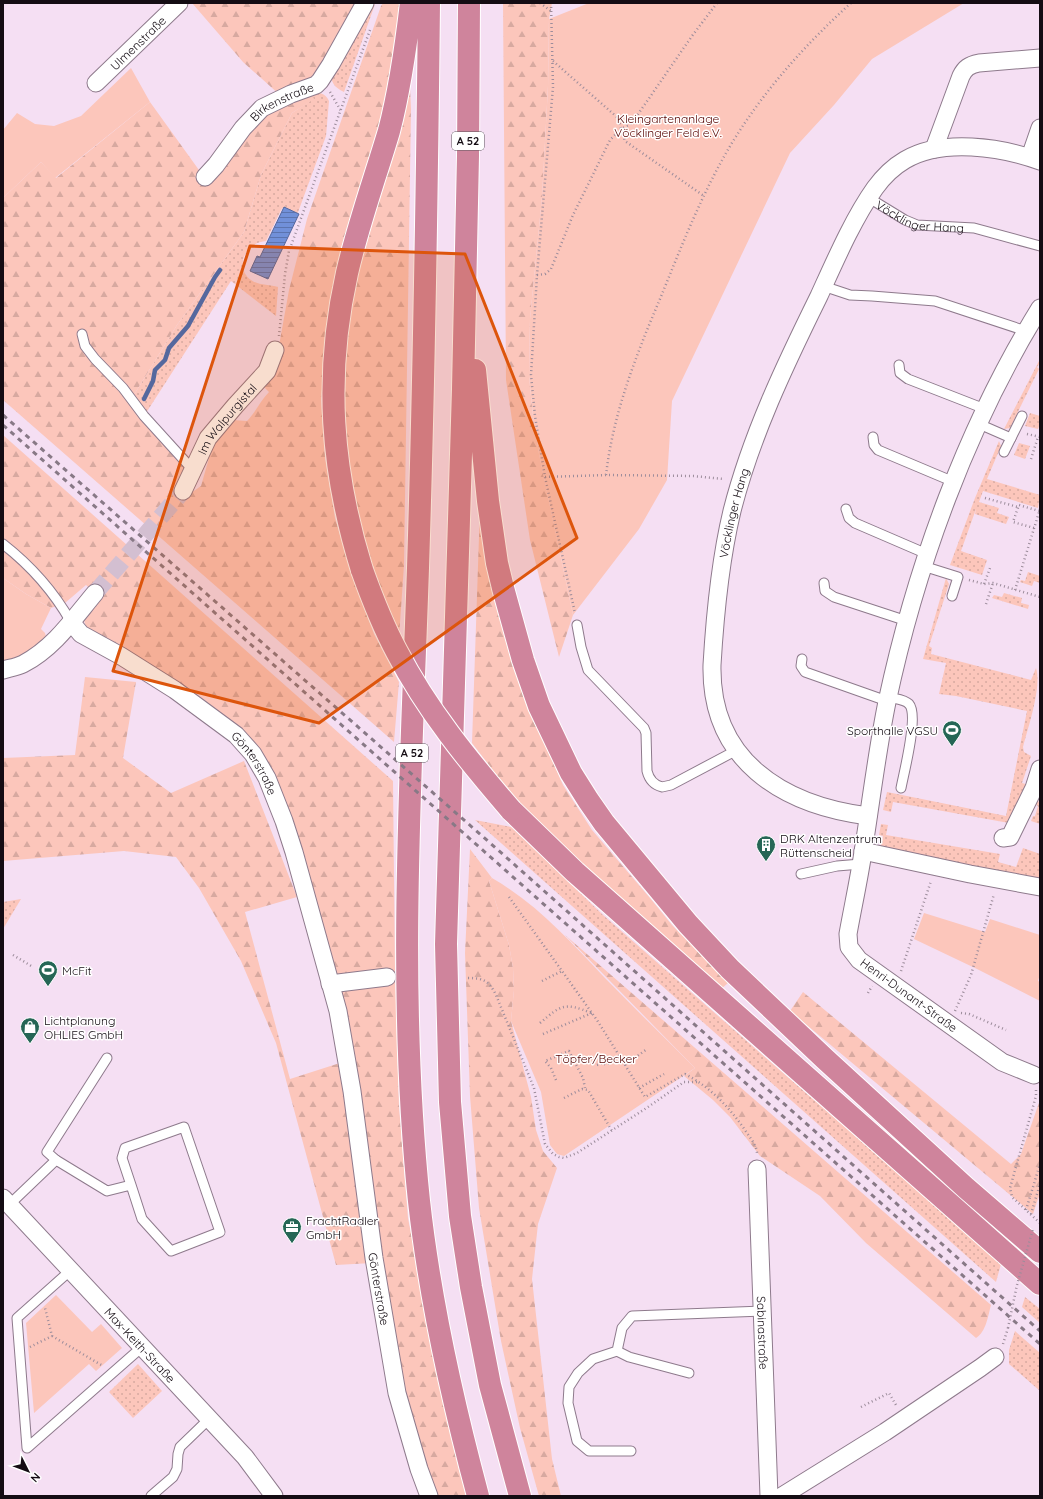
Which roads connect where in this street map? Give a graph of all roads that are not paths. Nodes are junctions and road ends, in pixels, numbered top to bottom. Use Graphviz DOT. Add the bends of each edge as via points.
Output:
graph roads {
  1 [pos="179,3"];
  2 [pos="365,3"];
  3 [pos="411,3"];
  4 [pos="429,3"];
  5 [pos="469,3"];
  6 [pos="1040,58"];
  7 [pos="96,83"];
  8 [pos="1040,128"];
  9 [pos="934,149"];
  10 [pos="1035,159"];
  11 [pos="205,177"];
  12 [pos="869,198"];
  13 [pos="1040,246"];
  14 [pos="465,279"];
  15 [pos="823,286"];
  16 [pos="1040,308"];
  17 [pos="1026,331"];
  18 [pos="82,334"];
  19 [pos="275,350"];
  20 [pos="899,365"];
  21 [pos="1022,416"];
  22 [pos="982,417"];
  23 [pos="873,437"];
  24 [pos="1011,438"];
  25 [pos="1004,452"];
  26 [pos="193,470"];
  27 [pos="954,482"];
  28 [pos="183,491"];
  29 [pos="846,509"];
  30 [pos="3,544"];
  31 [pos="925,560"];
  32 [pos="824,583"];
  33 [pos="95,593"];
  34 [pos="952,596"];
  35 [pos="907,621"];
  36 [pos="71,622"];
  37 [pos="577,625"];
  38 [pos="802,659"];
  39 [pos="3,670"];
  40 [pos="888,699"];
  41 [pos="737,750"];
  42 [pos="1040,769"];
  43 [pos="901,788"];
  44 [pos="868,816"];
  45 [pos="1003,838"];
  46 [pos="862,858"];
  47 [pos="801,874"];
  48 [pos="1040,887"];
  49 [pos="387,977"];
  50 [pos="330,984"];
  51 [pos="107,1058"];
  52 [pos="1034,1075"];
  53 [pos="56,1160"];
  54 [pos="757,1169"];
  55 [pos="131,1185"];
  56 [pos="6,1201"];
  57 [pos="1040,1252"];
  58 [pos="71,1270"];
  59 [pos="1040,1284"];
  60 [pos="763,1311"];
  61 [pos="142,1348"];
  62 [pos="617,1351"];
  63 [pos="995,1357"];
  64 [pos="689,1373"];
  65 [pos="209,1419"];
  66 [pos="631,1451"];
  67 [pos="151,1496"];
  68 [pos="274,1496"];
  69 [pos="429,1496"];
  70 [pos="478,1496"];
  71 [pos="520,1496"];
  72 [pos="769,1496"];
  73 [pos="782,1496"];
  1 -- 7 [label="street, Ulmenstraße"];
  2 -- 11 [label="street, Birkenstraße" via="316,85 262,108"];
  3 -- 59 [label="highway, bridge" via="393,112 347,273 335,352 333,398 336,450 346,514 362,570 388,635 425,700 458,747 511,810 575,872"];
  4 -- 70 [label="highway, A 52" via="425,311 408,850 408,1030 417,1171 432,1292 454,1405"];
  5 -- 14 [label="highway, A 52"];
  6 -- 9 [label="street" via="979,63 965,69"];
  8 -- 10 [label="street, Vöcklinger Hang"];
  9 -- 10 [label="street, Vöcklinger Hang" via="993,149"];
  9 -- 12 [label="street, Vöcklinger Hang" via="916,155 896,167 881,180"];
  12 -- 13 [label="lane, Vöcklinger Hang" via="916,225 974,228"];
  12 -- 15 [label="street, Vöcklinger Hang"];
  14 -- 57 [label="highway" via="488,501 497,563 523,660 539,706 571,773 604,823 688,924 730,968 825,1059"];
  14 -- 71 [label="highway, A 52" via="446,944 450,1102 460,1216 471,1287 490,1385"];
  15 -- 17 [label="lane" via="850,295 935,301"];
  15 -- 41 [label="street, Vöcklinger Hang" via="771,400 740,482 726,539 713,641 712,678 714,699 721,721"];
  16 -- 17 [label="street, Henri-Dunant-Straße"];
  17 -- 22 [label="street, Henri-Dunant-Straße"];
  18 -- 26 [label="lane" via="85,346 95,359"];
  19 -- 26 [label="street, Im Walpurgistal" via="267,371 208,438"];
  20 -- 22 [label="lane" via="900,373 908,379"];
  21 -- 24 [label="lane"];
  22 -- 24 [label="lane"];
  22 -- 27 [label="street, Henri-Dunant-Straße"];
  23 -- 27 [label="lane" via="878,450"];
  24 -- 25 [label="lane"];
  26 -- 28 [label="street, Im Walpurgistal"];
  27 -- 31 [label="street, Henri-Dunant-Straße"];
  29 -- 31 [label="lane" via="849,518 855,523"];
  30 -- 36 [label="lane" via="49,588"];
  31 -- 34 [label="lane" via="958,577"];
  31 -- 35 [label="street, Henri-Dunant-Straße"];
  32 -- 35 [label="lane" via="825,591 834,597"];
  33 -- 36 [label="street"];
  35 -- 40 [label="street, Henri-Dunant-Straße"];
  36 -- 39 [label="street" via="42,652 23,664"];
  36 -- 50 [label="street, Gönterstraße" via="81,634 121,656 196,705 236,735 253,754 267,778 284,822"];
  37 -- 41 [label="lane" via="588,670 644,728 647,771 655,783 662,787 669,786"];
  38 -- 40 [label="lane" via="801,666 805,672"];
  40 -- 43 [label="lane" via="904,701 910,705 912,712 913,724"];
  40 -- 44 [label="street, Henri-Dunant-Straße"];
  41 -- 44 [label="street, Vöcklinger Hang" via="757,773 782,790 810,803"];
  42 -- 45 [label="street" via="1034,788 1010,837"];
  44 -- 46 [label="street, Henri-Dunant-Straße"];
  46 -- 47 [label="lane"];
  46 -- 48 [label="street" via="936,867"];
  46 -- 52 [label="street, Henri-Dunant-Straße" via="848,934 849,947 859,960 1002,1062"];
  49 -- 50 [label="street"];
  50 -- 69 [label="street, Gönterstraße" via="338,1010 352,1091 374,1258 397,1393"];
  51 -- 53 [label="lane" via="47,1152"];
  53 -- 55 [label="lane" via="107,1191"];
  53 -- 56 [label="lane"];
  54 -- 60 [label="street, Sabinastraße"];
  55 -- 55 [label="lane" via="142,1219 172,1251 220,1232 184,1127 125,1148 122,1158"];
  56 -- 58 [label="street, Max-Keith-Straße"];
  58 -- 61 [label="street, Max-Keith-Straße"];
  58 -- 61 [label="lane" via="17,1318 27,1448"];
  60 -- 62 [label="lane" via="632,1316 622,1328"];
  60 -- 72 [label="street, Sabinastraße"];
  61 -- 65 [label="street, Max-Keith-Straße"];
  62 -- 64 [label="lane" via="629,1357"];
  62 -- 66 [label="lane" via="593,1359 578,1373 569,1387 568,1403 577,1441 589,1451"];
  63 -- 73 [label="street" via="905,1420"];
  65 -- 67 [label="lane" via="180,1447 177,1470 173,1477"];
  65 -- 68 [label="street, Max-Keith-Straße" via="245,1457"];
}
